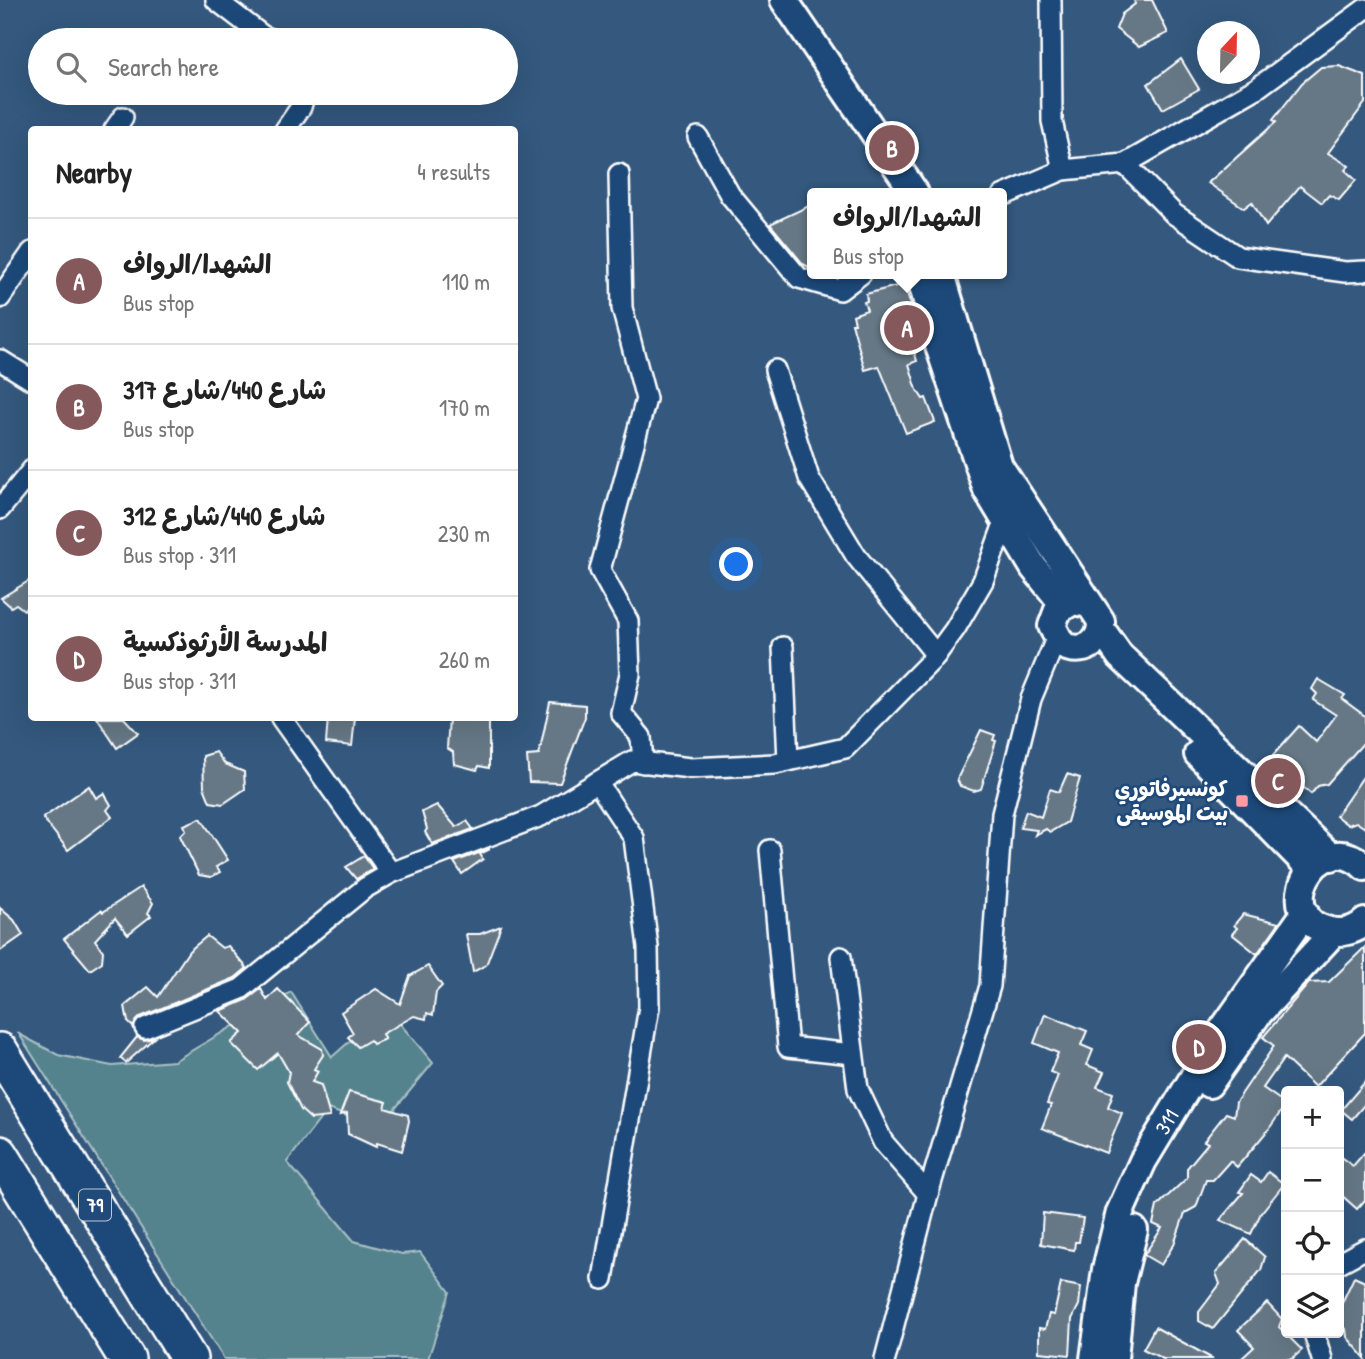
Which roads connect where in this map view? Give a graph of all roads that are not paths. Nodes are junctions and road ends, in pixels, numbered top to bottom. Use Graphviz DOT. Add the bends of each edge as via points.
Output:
graph roads {
  1 [pos="216,0"];
  2 [pos="771,0"];
  3 [pos="784,0"];
  4 [pos="1051,0"];
  5 [pos="1365,9"];
  6 [pos="252,28"];
  7 [pos="302,105"];
  8 [pos="288,126"];
  9 [pos="698,137"];
  10 [pos="1125,164"];
  11 [pos="1063,170"];
  12 [pos="620,174"];
  13 [pos="890,188"];
  14 [pos="912,188"];
  15 [pos="1007,194"];
  16 [pos="28,258"];
  17 [pos="1365,271"];
  18 [pos="854,279"];
  19 [pos="921,279"];
  20 [pos="943,279"];
  21 [pos="0,299"];
  22 [pos="0,360"];
  23 [pos="775,370"];
  24 [pos="28,378"];
  25 [pos="28,475"];
  26 [pos="0,509"];
  27 [pos="1005,521"];
  28 [pos="1077,605"];
  29 [pos="1101,629"];
  30 [pos="1056,639"];
  31 [pos="783,647"];
  32 [pos="1084,649"];
  33 [pos="936,654"];
  34 [pos="283,721"];
  35 [pos="788,761"];
  36 [pos="643,763"];
  37 [pos="597,782"];
  38 [pos="771,850"];
  39 [pos="1363,861"];
  40 [pos="1321,863"];
  41 [pos="391,873"];
  42 [pos="1305,913"];
  43 [pos="1363,926"];
  44 [pos="1334,932"];
  45 [pos="841,957"];
  46 [pos="145,1028"];
  47 [pos="0,1051"];
  48 [pos="853,1054"];
  49 [pos="0,1154"];
  50 [pos="928,1194"];
  51 [pos="1365,1249"];
  52 [pos="1344,1260"];
  53 [pos="603,1279"];
  54 [pos="1316,1338"];
  55 [pos="127,1359"];
  56 [pos="189,1359"];
  57 [pos="885,1359"];
  58 [pos="1094,1359"];
  59 [pos="1114,1359"];
  60 [pos="1322,1359"];
  1 -- 6 [label="street"];
  2 -- 13 [label="street"];
  3 -- 14 [label="street"];
  4 -- 11 [label="street" via="1052,121"];
  5 -- 10 [label="street" via="1257,88"];
  7 -- 8 [label="street"];
  9 -- 18 [label="street" via="730,195 799,278 840,290"];
  10 -- 11 [label="street"];
  10 -- 17 [label="street" via="1174,214 1237,257"];
  11 -- 15 [label="street"];
  12 -- 36 [label="street" via="622,308 646,399 600,570 628,621 630,674 621,713 640,737"];
  16 -- 21 [label="street"];
  19 -- 27 [label="street" via="986,490"];
  20 -- 28 [label="street" via="999,467"];
  22 -- 24 [label="street"];
  23 -- 33 [label="street" via="809,478 856,556"];
  25 -- 26 [label="street"];
  27 -- 28 [label="street" via="1034,568"];
  27 -- 33 [label="street" via="984,581"];
  28 -- 29 [label="street" via="1098,613"];
  28 -- 30 [label="street" via="1054,618"];
  29 -- 32 [label="street"];
  29 -- 40 [label="street" via="1120,656"];
  30 -- 32 [label="street" via="1070,649"];
  30 -- 50 [label="street" via="1031,699 1002,814 990,986"];
  31 -- 35 [label="street"];
  32 -- 40 [label="street" via="1109,663"];
  33 -- 35 [label="street" via="845,748"];
  34 -- 41 [label="street"];
  35 -- 36 [label="street" via="690,768"];
  36 -- 37 [label="street" via="632,761"];
  37 -- 41 [label="street" via="541,816"];
  37 -- 53 [label="street" via="634,838 649,971 649,1007"];
  38 -- 48 [label="street" via="788,1047"];
  39 -- 40 [label="street" via="1347,857"];
  40 -- 42 [label="street" via="1300,893"];
  41 -- 46 [label="street" via="365,888 241,989"];
  42 -- 44 [label="street"];
  42 -- 58 [label="street, 311" via="1222,1032 1143,1161 1120,1212 1105,1269"];
  43 -- 44 [label="street"];
  44 -- 59 [label="street, 311" via="1258,1014 1174,1135 1136,1222 1121,1283"];
  45 -- 48 [label="street"];
  47 -- 56 [label="highway, 79"];
  48 -- 50 [label="street" via="858,1089 883,1143"];
  49 -- 55 [label="highway"];
  50 -- 57 [label="street"];
  51 -- 52 [label="street"];
  54 -- 60 [label="street"];
}
